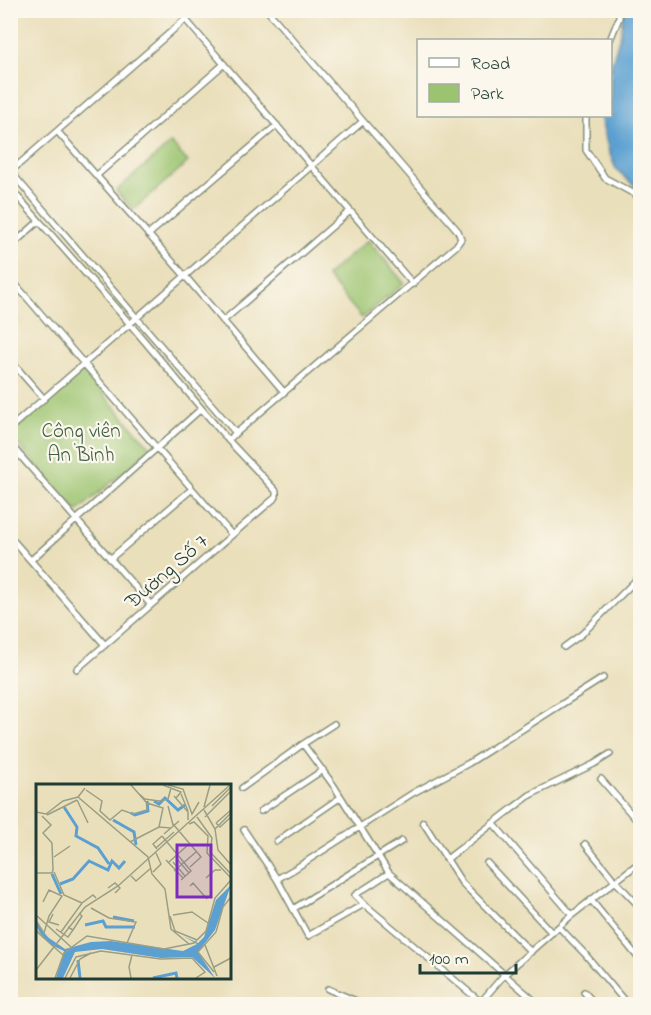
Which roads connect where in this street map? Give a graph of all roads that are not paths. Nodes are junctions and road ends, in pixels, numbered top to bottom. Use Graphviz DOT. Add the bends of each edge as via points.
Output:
graph roads {
  1 [pos="196,10"];
  2 [pos="267,10"];
  3 [pos="619,10"];
  4 [pos="186,20"];
  5 [pos="610,39"];
  6 [pos="224,64"];
  7 [pos="586,117"];
  8 [pos="362,122"];
  9 [pos="277,125"];
  10 [pos="57,131"];
  11 [pos="312,166"];
  12 [pos="11,171"];
  13 [pos="96,176"];
  14 [pos="10,188"];
  15 [pos="640,197"];
  16 [pos="351,211"];
  17 [pos="39,221"];
  18 [pos="148,235"];
  19 [pos="10,247"];
  20 [pos="185,276"];
  21 [pos="10,278"];
  22 [pos="413,284"];
  23 [pos="136,318"];
  24 [pos="223,321"];
  25 [pos="130,324"];
  26 [pos="10,360"];
  27 [pos="84,364"];
  28 [pos="284,392"];
  29 [pos="44,399"];
  30 [pos="201,409"];
  31 [pos="10,428"];
  32 [pos="236,433"];
  33 [pos="228,440"];
  34 [pos="10,444"];
  35 [pos="157,448"];
  36 [pos="192,489"];
  37 [pos="76,520"];
  38 [pos="232,535"];
  39 [pos="10,537"];
  40 [pos="110,559"];
  41 [pos="31,560"];
  42 [pos="640,576"];
  43 [pos="151,605"];
  44 [pos="105,645"];
  45 [pos="564,646"];
  46 [pos="77,669"];
  47 [pos="603,678"];
  48 [pos="334,724"];
  49 [pos="303,744"];
  50 [pos="610,754"];
  51 [pos="322,770"];
  52 [pos="600,779"];
  53 [pos="242,788"];
  54 [pos="342,797"];
  55 [pos="261,811"];
  56 [pos="423,822"];
  57 [pos="493,823"];
  58 [pos="640,824"];
  59 [pos="360,826"];
  60 [pos="244,830"];
  61 [pos="277,841"];
  62 [pos="402,842"];
  63 [pos="585,844"];
  64 [pos="377,856"];
  65 [pos="447,859"];
  66 [pos="487,863"];
  67 [pos="640,863"];
  68 [pos="389,873"];
  69 [pos="277,879"];
  70 [pos="615,881"];
  71 [pos="591,900"];
  72 [pos="364,904"];
  73 [pos="640,907"];
  74 [pos="293,909"];
  75 [pos="572,915"];
  76 [pos="559,927"];
  77 [pos="552,933"];
  78 [pos="531,952"];
  79 [pos="640,960"];
  80 [pos="504,975"];
  81 [pos="328,988"];
  82 [pos="584,992"];
  83 [pos="623,1003"];
  84 [pos="481,1004"];
  85 [pos="363,1005"];
  86 [pos="538,1005"];
  87 [pos="595,1005"];
  1 -- 4 [label="street"];
  2 -- 8 [label="street"];
  3 -- 5 [label="street"];
  4 -- 6 [label="street"];
  4 -- 10 [label="street"];
  6 -- 9 [label="street"];
  6 -- 13 [label="street"];
  7 -- 15 [label="street" via="586,150 605,178"];
  8 -- 11 [label="street"];
  8 -- 22 [label="street" via="461,239"];
  9 -- 11 [label="street"];
  9 -- 18 [label="street"];
  10 -- 12 [label="street"];
  10 -- 13 [label="street"];
  11 -- 16 [label="street"];
  11 -- 20 [label="street"];
  12 -- 23 [label="street"];
  13 -- 18 [label="street"];
  14 -- 17 [label="street"];
  16 -- 22 [label="street"];
  16 -- 24 [label="street"];
  17 -- 19 [label="street"];
  17 -- 25 [label="street"];
  18 -- 20 [label="street"];
  20 -- 23 [label="street"];
  20 -- 24 [label="street"];
  21 -- 27 [label="street"];
  22 -- 28 [label="street"];
  23 -- 25 [label="street"];
  23 -- 32 [label="street"];
  24 -- 28 [label="street"];
  25 -- 27 [label="street"];
  25 -- 30 [label="street"];
  26 -- 29 [label="street"];
  27 -- 29 [label="street"];
  27 -- 35 [label="street"];
  28 -- 32 [label="street"];
  29 -- 31 [label="street"];
  30 -- 33 [label="street"];
  30 -- 35 [label="street"];
  32 -- 33 [label="street"];
  33 -- 38 [label="street, Đường Số 7" via="276,492 276,497"];
  34 -- 37 [label="street"];
  35 -- 36 [label="street"];
  35 -- 37 [label="street"];
  36 -- 38 [label="street"];
  36 -- 40 [label="street"];
  37 -- 40 [label="street"];
  37 -- 41 [label="street"];
  38 -- 43 [label="street, Đường Số 7"];
  39 -- 41 [label="street"];
  40 -- 43 [label="street"];
  41 -- 44 [label="street"];
  42 -- 45 [label="street" via="582,634"];
  43 -- 44 [label="street, Đường Số 7"];
  44 -- 46 [label="street, Đường Số 7"];
  47 -- 59 [label="street"];
  48 -- 49 [label="street"];
  49 -- 51 [label="street"];
  49 -- 53 [label="street"];
  50 -- 57 [label="street" via="530,795"];
  51 -- 54 [label="street"];
  51 -- 55 [label="street"];
  52 -- 58 [label="street"];
  54 -- 59 [label="street"];
  54 -- 61 [label="street"];
  56 -- 65 [label="street"];
  57 -- 65 [label="street"];
  57 -- 75 [label="street"];
  59 -- 64 [label="street"];
  59 -- 69 [label="street"];
  60 -- 69 [label="street"];
  62 -- 64 [label="street"];
  63 -- 70 [label="street"];
  64 -- 68 [label="street"];
  64 -- 74 [label="street"];
  65 -- 78 [label="street" via="462,883"];
  66 -- 77 [label="street"];
  67 -- 70 [label="street"];
  68 -- 72 [label="street" via="355,895"];
  68 -- 80 [label="street"];
  69 -- 74 [label="street"];
  70 -- 71 [label="street"];
  70 -- 73 [label="street"];
  71 -- 75 [label="street"];
  71 -- 79 [label="street"];
  72 -- 74 [label="street" via="308,936"];
  72 -- 84 [label="street"];
  75 -- 76 [label="street"];
  76 -- 77 [label="street"];
  76 -- 83 [label="street"];
  77 -- 78 [label="street"];
  78 -- 80 [label="street"];
  80 -- 84 [label="street"];
  80 -- 86 [label="street"];
  81 -- 85 [label="street"];
  82 -- 87 [label="street"];
}
